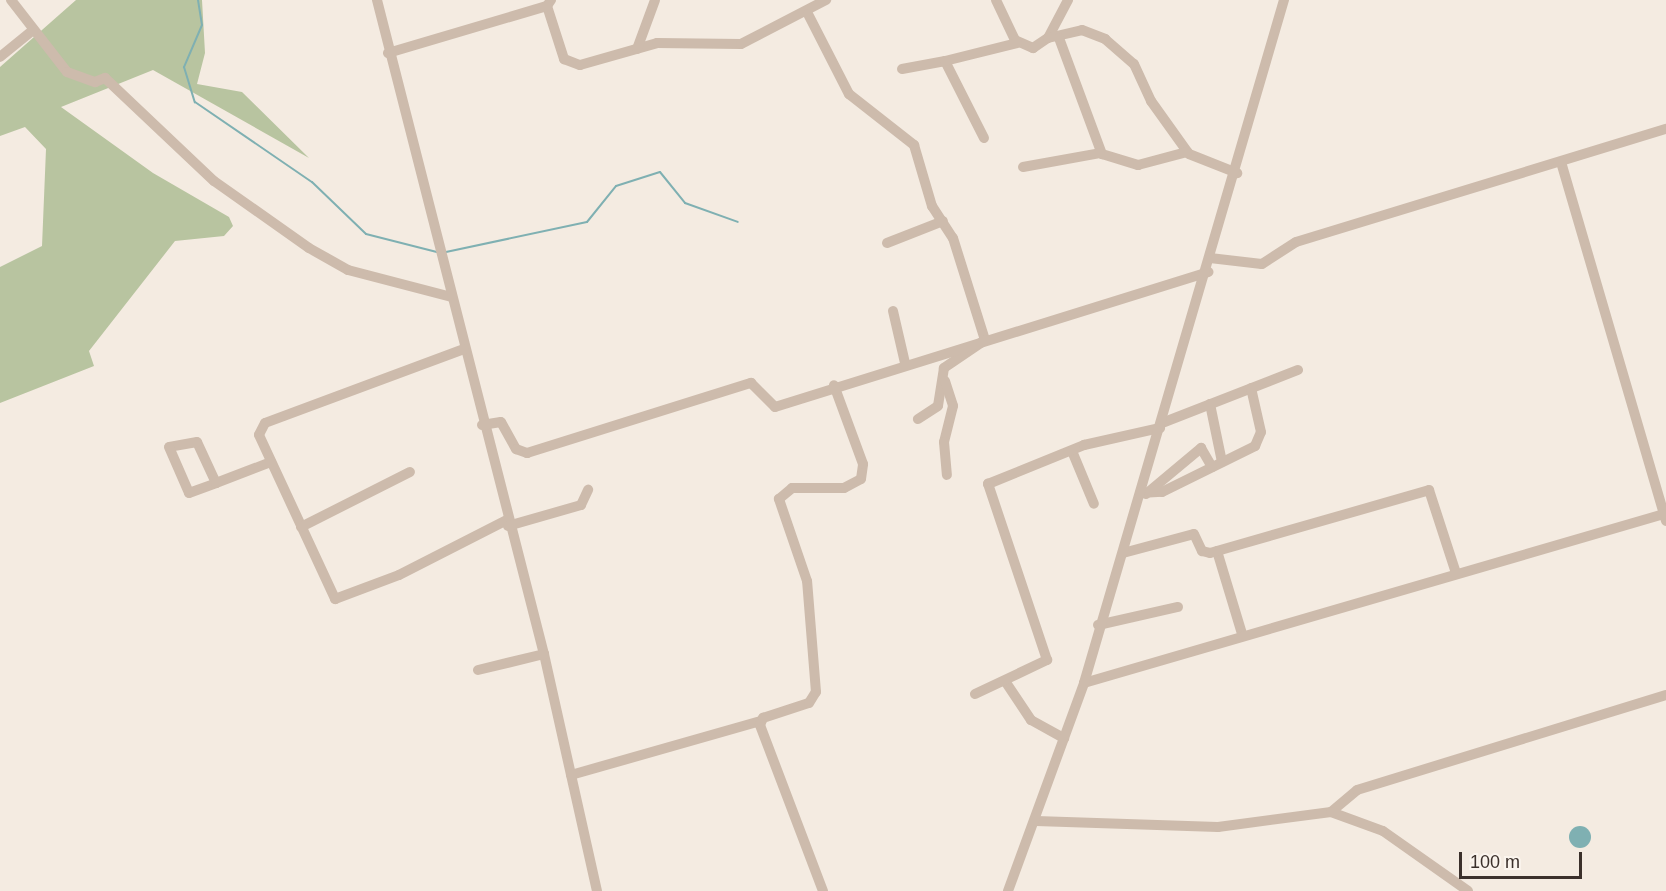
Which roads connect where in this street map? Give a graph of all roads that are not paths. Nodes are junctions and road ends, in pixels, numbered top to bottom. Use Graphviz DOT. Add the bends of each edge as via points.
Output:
graph roads {
  1 [pos="11,0"];
  2 [pos="377,0"];
  3 [pos="655,0"];
  4 [pos="826,0"];
  5 [pos="996,0"];
  6 [pos="1068,0"];
  7 [pos="1284,0"];
  8 [pos="549,3"];
  9 [pos="808,14"];
  10 [pos="33,30"];
  11 [pos="1054,38"];
  12 [pos="1017,43"];
  13 [pos="637,50"];
  14 [pos="388,53"];
  15 [pos="0,57"];
  16 [pos="945,61"];
  17 [pos="902,69"];
  18 [pos="1666,129"];
  19 [pos="984,138"];
  20 [pos="1187,152"];
  21 [pos="1100,153"];
  22 [pos="1561,162"];
  23 [pos="1023,166"];
  24 [pos="1237,173"];
  25 [pos="943,222"];
  26 [pos="887,243"];
  27 [pos="1210,258"];
  28 [pos="1208,272"];
  29 [pos="452,297"];
  30 [pos="893,311"];
  31 [pos="985,340"];
  32 [pos="464,349"];
  33 [pos="904,363"];
  34 [pos="1298,370"];
  35 [pos="945,381"];
  36 [pos="834,385"];
  37 [pos="1251,388"];
  38 [pos="1210,404"];
  39 [pos="918,419"];
  40 [pos="482,425"];
  41 [pos="1161,425"];
  42 [pos="1072,451"];
  43 [pos="271,462"];
  44 [pos="1217,464"];
  45 [pos="410,472"];
  46 [pos="947,475"];
  47 [pos="216,483"];
  48 [pos="588,490"];
  49 [pos="1143,493"];
  50 [pos="1094,504"];
  51 [pos="1665,518"];
  52 [pos="508,523"];
  53 [pos="301,527"];
  54 [pos="1218,551"];
  55 [pos="1123,553"];
  56 [pos="1456,573"];
  57 [pos="1178,607"];
  58 [pos="1098,625"];
  59 [pos="1242,634"];
  60 [pos="544,654"];
  61 [pos="478,670"];
  62 [pos="1005,681"];
  63 [pos="1084,683"];
  64 [pos="975,694"];
  65 [pos="1666,695"];
  66 [pos="761,721"];
  67 [pos="1064,738"];
  68 [pos="571,775"];
  69 [pos="1331,812"];
  70 [pos="1036,821"];
  71 [pos="597,891"];
  72 [pos="823,891"];
  73 [pos="1008,891"];
  74 [pos="1468,891"];
  1 -- 10 [label="street"];
  2 -- 14 [label="street"];
  3 -- 13 [label="street"];
  4 -- 9 [label="street"];
  5 -- 12 [label="street"];
  6 -- 11 [label="street"];
  7 -- 24 [label="street"];
  8 -- 13 [label="street" via="568,63"];
  8 -- 14 [label="street"];
  9 -- 13 [label="street" via="741,44 657,43"];
  9 -- 25 [label="street" via="849,94 914,145 932,206"];
  10 -- 15 [label="street"];
  10 -- 29 [label="street" via="67,72 95,82 105,78 214,181 318,254 384,281"];
  11 -- 12 [label="street" via="1033,48"];
  11 -- 20 [label="street" via="1089,31 1128,57"];
  11 -- 21 [label="street"];
  12 -- 16 [label="street"];
  14 -- 29 [label="street"];
  16 -- 17 [label="street"];
  16 -- 19 [label="street"];
  18 -- 22 [label="street"];
  20 -- 21 [label="street" via="1138,165"];
  20 -- 24 [label="street"];
  21 -- 23 [label="street"];
  22 -- 27 [label="street" via="1296,242 1262,264"];
  22 -- 51 [label="street"];
  24 -- 27 [label="street"];
  25 -- 26 [label="street"];
  25 -- 31 [label="street"];
  27 -- 28 [label="street"];
  28 -- 31 [label="street"];
  28 -- 41 [label="street"];
  29 -- 32 [label="street"];
  30 -- 33 [label="street"];
  31 -- 33 [label="street"];
  31 -- 35 [label="street" via="944,368"];
  32 -- 40 [label="street"];
  32 -- 43 [label="street" via="265,423 260,435"];
  33 -- 36 [label="street"];
  34 -- 37 [label="street"];
  35 -- 39 [label="street" via="938,406"];
  35 -- 46 [label="street" via="953,406 944,442"];
  36 -- 40 [label="street" via="775,407 759,386 750,383 527,453 516,449 501,422"];
  36 -- 66 [label="street" via="863,464 861,479 844,488 792,488 779,499 807,581 816,692 809,703"];
  37 -- 38 [label="street"];
  37 -- 44 [label="street" via="1261,438"];
  38 -- 41 [label="street"];
  38 -- 44 [label="street"];
  40 -- 52 [label="street"];
  41 -- 42 [label="street"];
  41 -- 49 [label="street"];
  42 -- 50 [label="street"];
  42 -- 62 [label="street" via="988,484 1047,656 1042,666"];
  43 -- 47 [label="street"];
  43 -- 53 [label="street"];
  44 -- 49 [label="street" via="1157,494"];
  44 -- 49 [label="street" via="1201,448"];
  45 -- 53 [label="street"];
  47 -- 47 [label="street" via="197,442 169,447 189,493"];
  48 -- 52 [label="street" via="581,504"];
  49 -- 55 [label="street"];
  51 -- 56 [label="street"];
  52 -- 53 [label="street" via="338,600 331,596"];
  52 -- 60 [label="street"];
  54 -- 55 [label="street" via="1202,551 1194,534"];
  54 -- 56 [label="street" via="1429,490"];
  54 -- 59 [label="street"];
  55 -- 58 [label="street"];
  56 -- 59 [label="street"];
  57 -- 58 [label="street"];
  58 -- 63 [label="street"];
  59 -- 63 [label="street"];
  60 -- 61 [label="street"];
  60 -- 68 [label="street"];
  62 -- 64 [label="street"];
  62 -- 67 [label="street" via="1031,720"];
  63 -- 67 [label="street"];
  65 -- 69 [label="street" via="1357,790"];
  66 -- 68 [label="street"];
  66 -- 72 [label="street" via="778,781"];
  67 -- 70 [label="street"];
  68 -- 71 [label="street"];
  69 -- 70 [label="street" via="1218,827"];
  69 -- 74 [label="street" via="1383,831"];
  70 -- 73 [label="street"];
}
